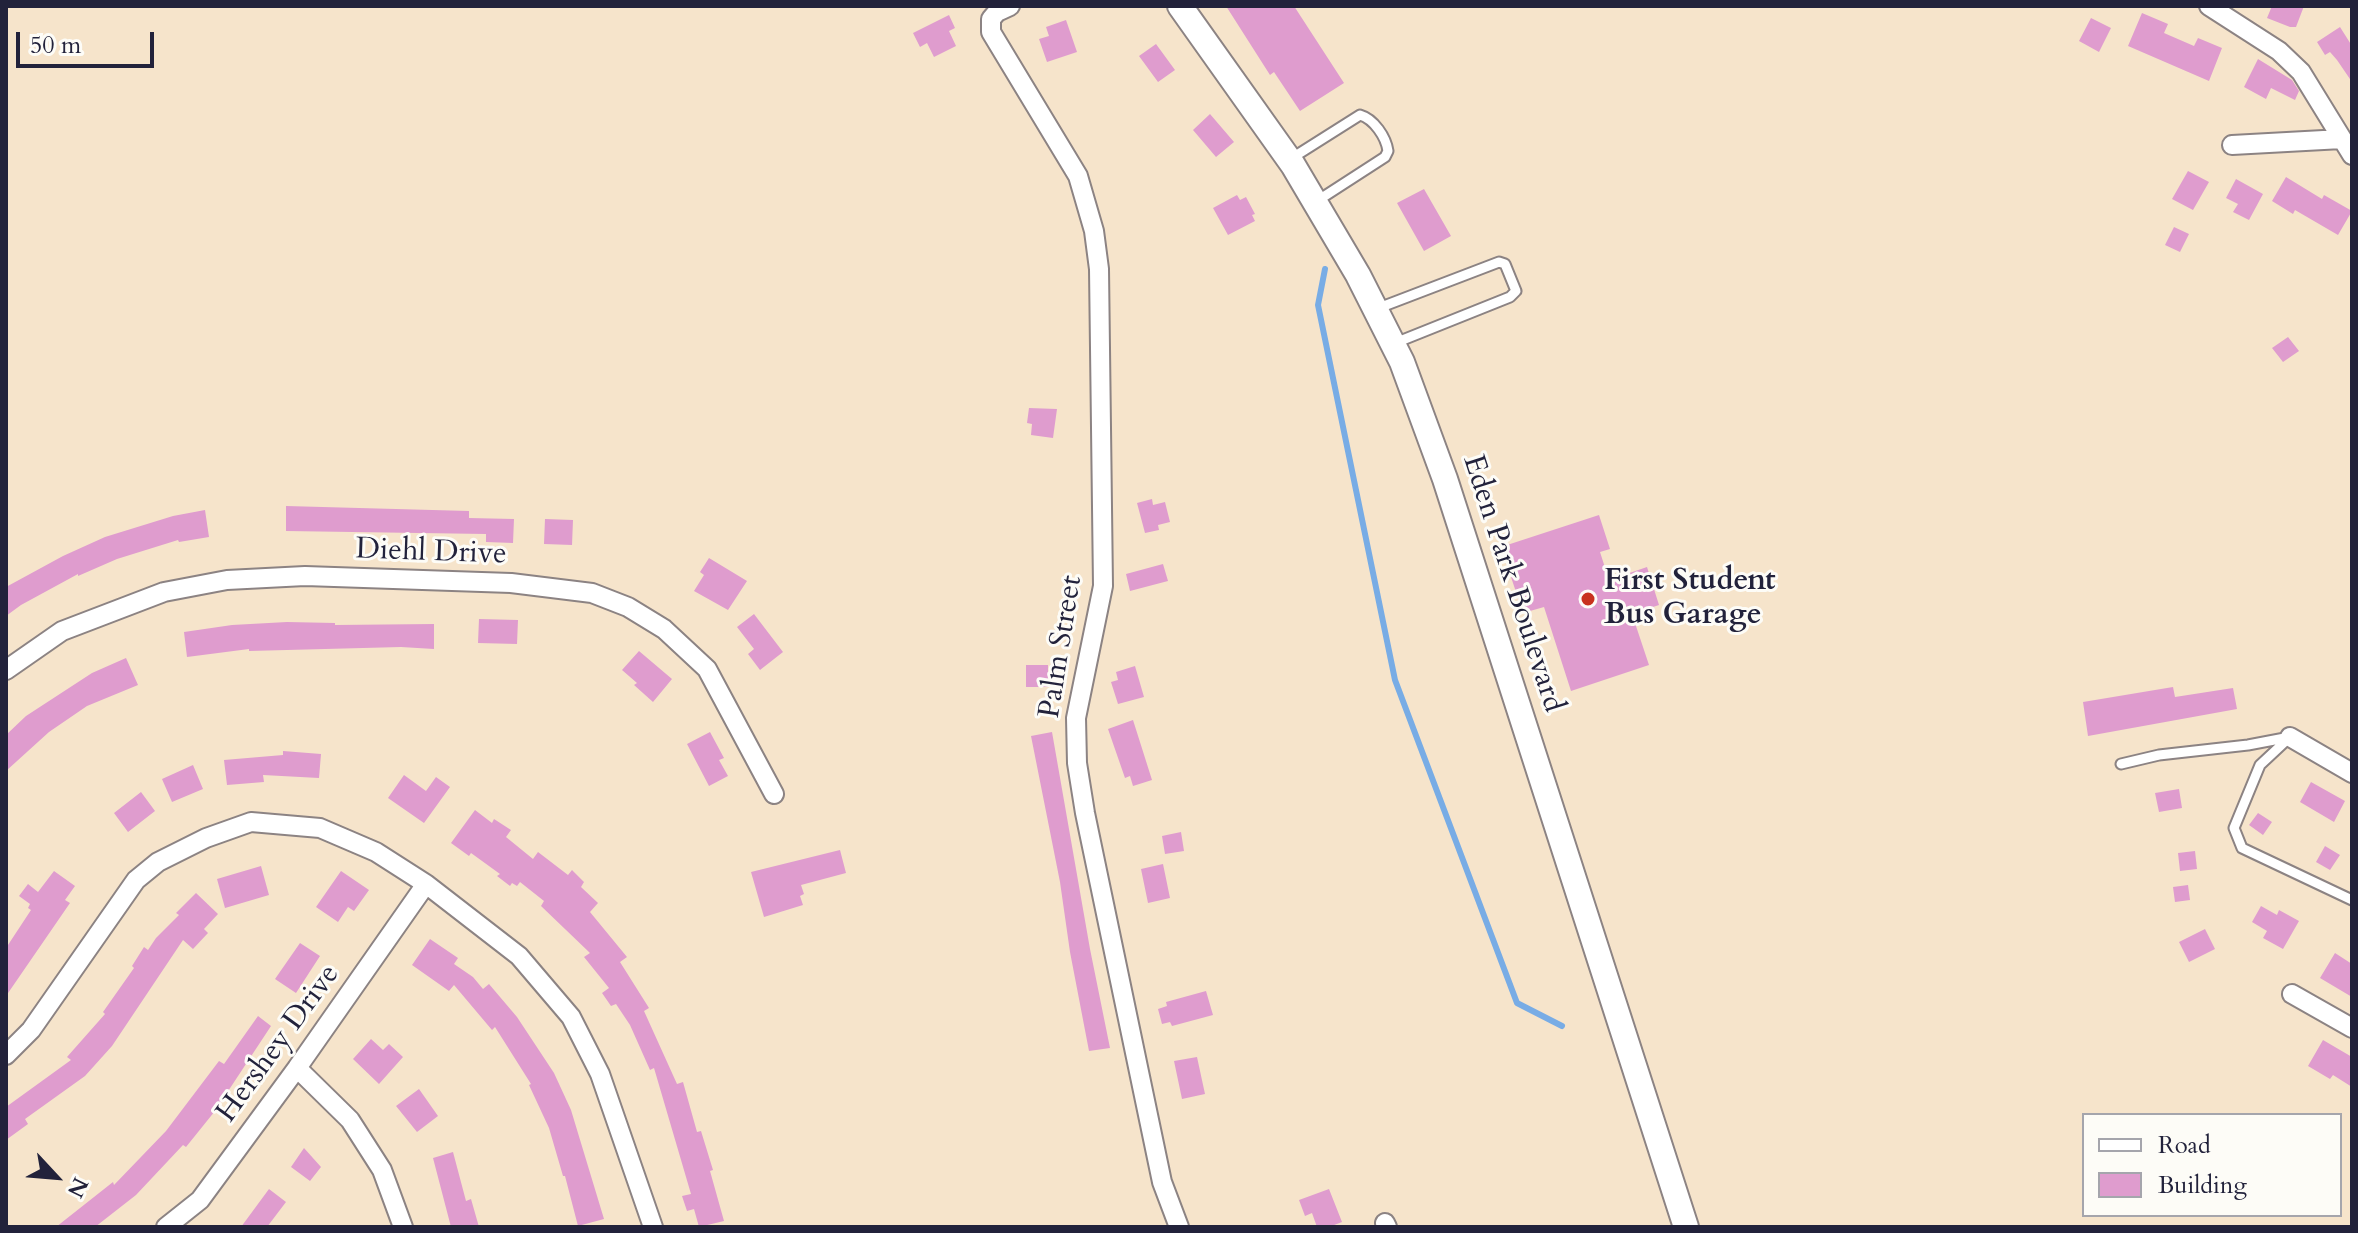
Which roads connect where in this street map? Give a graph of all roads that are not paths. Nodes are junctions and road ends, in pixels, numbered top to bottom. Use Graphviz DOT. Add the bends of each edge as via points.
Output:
graph roads {
  1 [pos="1010,6"];
  2 [pos="1180,6"];
  3 [pos="2209,6"];
  4 [pos="2342,139"];
  5 [pos="2232,145"];
  6 [pos="2352,155"];
  7 [pos="1289,160"];
  8 [pos="1315,202"];
  9 [pos="1376,309"];
  10 [pos="1393,344"];
  11 [pos="6,670"];
  12 [pos="2290,737"];
  13 [pos="2121,764"];
  14 [pos="2352,773"];
  15 [pos="774,794"];
  16 [pos="426,884"];
  17 [pos="2352,900"];
  18 [pos="2292,994"];
  19 [pos="2352,1028"];
  20 [pos="6,1055"];
  21 [pos="297,1068"];
  22 [pos="166,1227"];
  23 [pos="403,1227"];
  24 [pos="653,1227"];
  25 [pos="1179,1227"];
  26 [pos="1686,1227"];
  1 -- 25 [label="street, Palm Street" via="991,19 991,32 1078,176 1094,231 1099,269 1103,586 1076,718 1077,763 1162,1182"];
  2 -- 7 [label="main road, Eden Park Boulevard"];
  3 -- 4 [label="street" via="2279,51 2301,72"];
  4 -- 5 [label="street"];
  4 -- 6 [label="street"];
  7 -- 8 [label="main road, Eden Park Boulevard"];
  7 -- 8 [label="lane" via="1360,115 1387,143 1385,157"];
  8 -- 9 [label="main road, Eden Park Boulevard"];
  9 -- 10 [label="main road, Eden Park Boulevard"];
  9 -- 10 [label="lane" via="1505,264 1516,291 1510,297"];
  10 -- 26 [label="main road, Eden Park Boulevard" via="1445,479"];
  11 -- 15 [label="street, Diehl Drive" via="62,631 164,592 227,580 305,576 511,583 592,593 664,629 707,669"];
  12 -- 13 [label="lane"];
  12 -- 14 [label="street"];
  12 -- 17 [label="lane" via="2260,765 2234,828 2242,848"];
  16 -- 20 [label="street" via="376,852 320,828 251,822 206,838 158,862 136,880 31,1030"];
  16 -- 21 [label="street, Hershey Drive"];
  16 -- 24 [label="street" via="519,956 571,1017 600,1074"];
  18 -- 19 [label="street"];
  21 -- 22 [label="street, Hershey Drive" via="200,1200"];
  21 -- 23 [label="street" via="350,1120 382,1170"];
}
